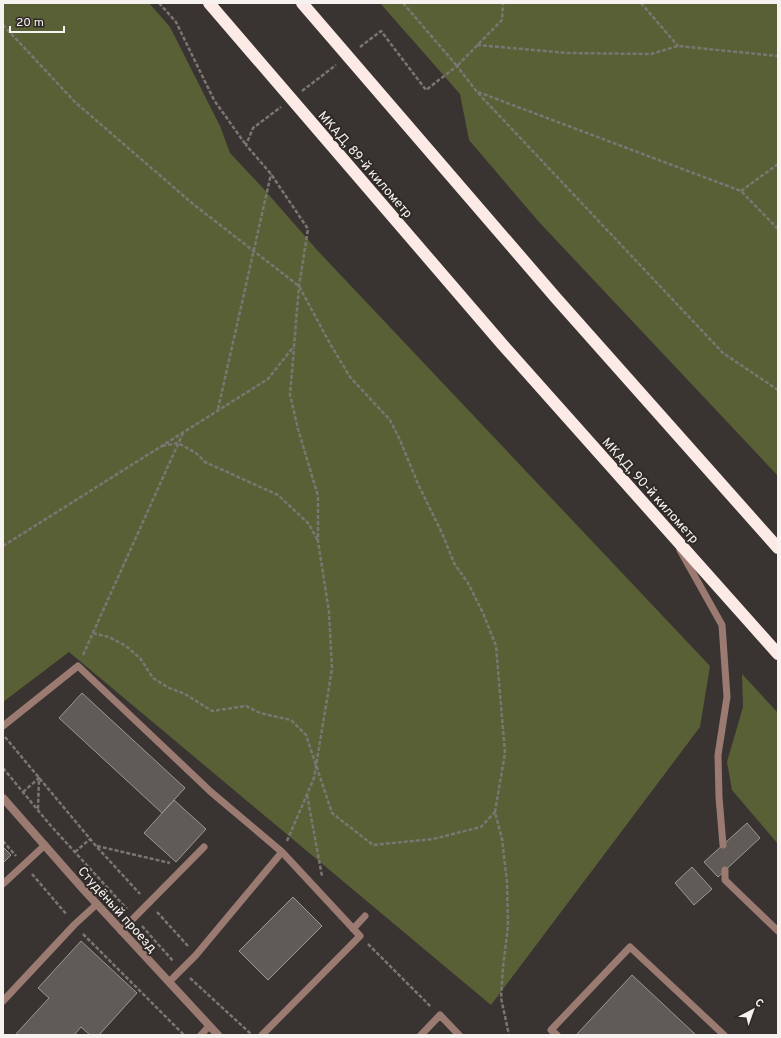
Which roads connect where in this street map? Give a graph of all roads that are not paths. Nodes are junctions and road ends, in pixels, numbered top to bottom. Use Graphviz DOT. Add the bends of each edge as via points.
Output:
graph roads {
  1 [pos="209,3"];
  2 [pos="302,3"];
  3 [pos="502,344"];
  4 [pos="670,532"];
  5 [pos="778,548"];
  6 [pos="778,654"];
  7 [pos="3,726"];
  8 [pos="3,798"];
  9 [pos="45,845"];
  10 [pos="723,845"];
  11 [pos="204,847"];
  12 [pos="282,852"];
  13 [pos="725,870"];
  14 [pos="3,884"];
  15 [pos="97,904"];
  16 [pos="365,916"];
  17 [pos="353,929"];
  18 [pos="778,930"];
  19 [pos="121,931"];
  20 [pos="169,982"];
  21 [pos="3,1001"];
  22 [pos="209,1026"];
  23 [pos="201,1035"];
  24 [pos="218,1035"];
  25 [pos="262,1035"];
  26 [pos="421,1035"];
  27 [pos="459,1035"];
  28 [pos="557,1035"];
  29 [pos="724,1035"];
  1 -- 3 [label="highway, МКАД, 89-й километр"];
  2 -- 5 [label="highway" via="556,298"];
  3 -- 4 [label="highway, МКАД, 90-й километр"];
  4 -- 6 [label="highway, МКАД, 90-й километр"];
  4 -- 10 [label="lane" via="722,626 727,697 718,755"];
  7 -- 12 [label="lane" via="78,666 211,792"];
  8 -- 9 [label="street, Студёный проезд"];
  9 -- 14 [label="lane"];
  9 -- 15 [label="street, Студёный проезд"];
  11 -- 19 [label="lane"];
  12 -- 17 [label="lane"];
  12 -- 20 [label="lane" via="196,955"];
  13 -- 18 [label="lane" via="725,880"];
  15 -- 19 [label="street, Студёный проезд"];
  15 -- 21 [label="lane"];
  16 -- 17 [label="lane"];
  17 -- 25 [label="lane" via="360,936"];
  19 -- 20 [label="street, Студёный проезд"];
  20 -- 22 [label="street, Студёный проезд"];
  22 -- 23 [label="lane"];
  22 -- 24 [label="street, Студёный проезд"];
  26 -- 27 [label="lane" via="440,1015"];
  28 -- 29 [label="lane" via="552,1030 630,946"];
}
